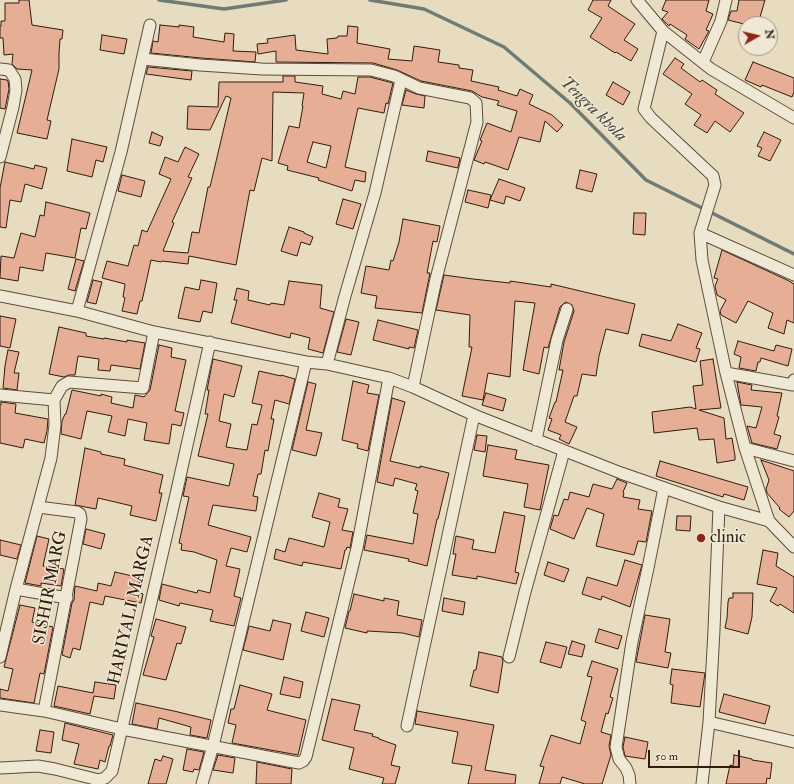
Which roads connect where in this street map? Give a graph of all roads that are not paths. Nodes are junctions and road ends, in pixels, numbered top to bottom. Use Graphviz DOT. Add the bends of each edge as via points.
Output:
graph roads {
  1 [pos="637,0"];
  2 [pos="726,0"];
  3 [pos="150,25"];
  4 [pos="663,31"];
  5 [pos="143,59"];
  6 [pos="703,62"];
  7 [pos="0,69"];
  8 [pos="401,80"];
  9 [pos="794,118"];
  10 [pos="2,141"];
  11 [pos="0,157"];
  12 [pos="701,228"];
  13 [pos="794,275"];
  14 [pos="0,296"];
  15 [pos="567,309"];
  16 [pos="78,311"];
  17 [pos="154,332"];
  18 [pos="210,342"];
  19 [pos="306,362"];
  20 [pos="327,364"];
  21 [pos="726,373"];
  22 [pos="389,378"];
  23 [pos="794,380"];
  24 [pos="413,387"];
  25 [pos="0,395"];
  26 [pos="54,400"];
  27 [pos="474,416"];
  28 [pos="536,440"];
  29 [pos="745,448"];
  30 [pos="564,451"];
  31 [pos="794,461"];
  32 [pos="664,488"];
  33 [pos="38,507"];
  34 [pos="719,507"];
  35 [pos="768,521"];
  36 [pos="794,547"];
  37 [pos="16,589"];
  38 [pos="67,598"];
  39 [pos="0,657"];
  40 [pos="509,657"];
  41 [pos="0,705"];
  42 [pos="44,711"];
  43 [pos="709,722"];
  44 [pos="408,726"];
  45 [pos="122,729"];
  46 [pos="794,742"];
  47 [pos="213,746"];
  48 [pos="0,768"];
  49 [pos="202,784"];
  50 [pos="630,784"];
  51 [pos="702,784"];
  1 -- 4 [label="street"];
  2 -- 6 [label="street" via="721,21"];
  3 -- 5 [label="street"];
  4 -- 6 [label="street"];
  4 -- 12 [label="street" via="644,109 712,176 715,185"];
  5 -- 8 [label="street" via="207,66 371,70"];
  5 -- 16 [label="street"];
  6 -- 9 [label="street"];
  7 -- 10 [label="street" via="9,70 15,79 16,90"];
  8 -- 20 [label="street" via="375,193"];
  8 -- 24 [label="street" via="419,88 470,98 476,103 477,122 436,279"];
  10 -- 11 [label="street"];
  12 -- 13 [label="street"];
  12 -- 21 [label="street" via="702,260"];
  14 -- 16 [label="street"];
  15 -- 28 [label="street" via="557,340"];
  16 -- 17 [label="street"];
  17 -- 18 [label="street"];
  17 -- 26 [label="street" via="143,388 69,382 62,386"];
  18 -- 19 [label="street"];
  18 -- 45 [label="street, HARIYALI MARGA"];
  19 -- 20 [label="street"];
  19 -- 47 [label="street"];
  20 -- 22 [label="street"];
  21 -- 23 [label="street" via="792,385"];
  21 -- 29 [label="street"];
  22 -- 24 [label="street"];
  22 -- 47 [label="street" via="357,548 306,757 299,763"];
  24 -- 27 [label="street"];
  25 -- 26 [label="street"];
  26 -- 33 [label="street" via="52,458"];
  27 -- 28 [label="street"];
  27 -- 44 [label="street"];
  28 -- 30 [label="street"];
  29 -- 31 [label="street"];
  29 -- 35 [label="street"];
  30 -- 32 [label="street"];
  30 -- 40 [label="street"];
  32 -- 34 [label="street"];
  32 -- 50 [label="street" via="632,642 616,747 619,759 628,772"];
  33 -- 37 [label="street"];
  33 -- 38 [label="street, SISHIR MARG" via="80,514"];
  34 -- 35 [label="street"];
  34 -- 43 [label="street"];
  35 -- 36 [label="street"];
  37 -- 38 [label="street"];
  37 -- 39 [label="street"];
  38 -- 42 [label="street, SISHIR MARG"];
  41 -- 42 [label="street"];
  42 -- 45 [label="street"];
  43 -- 46 [label="street"];
  43 -- 51 [label="street"];
  45 -- 47 [label="street"];
  45 -- 48 [label="street, HARIYALI MARGA" via="112,771 99,780 38,766"];
  47 -- 49 [label="street"];
}
